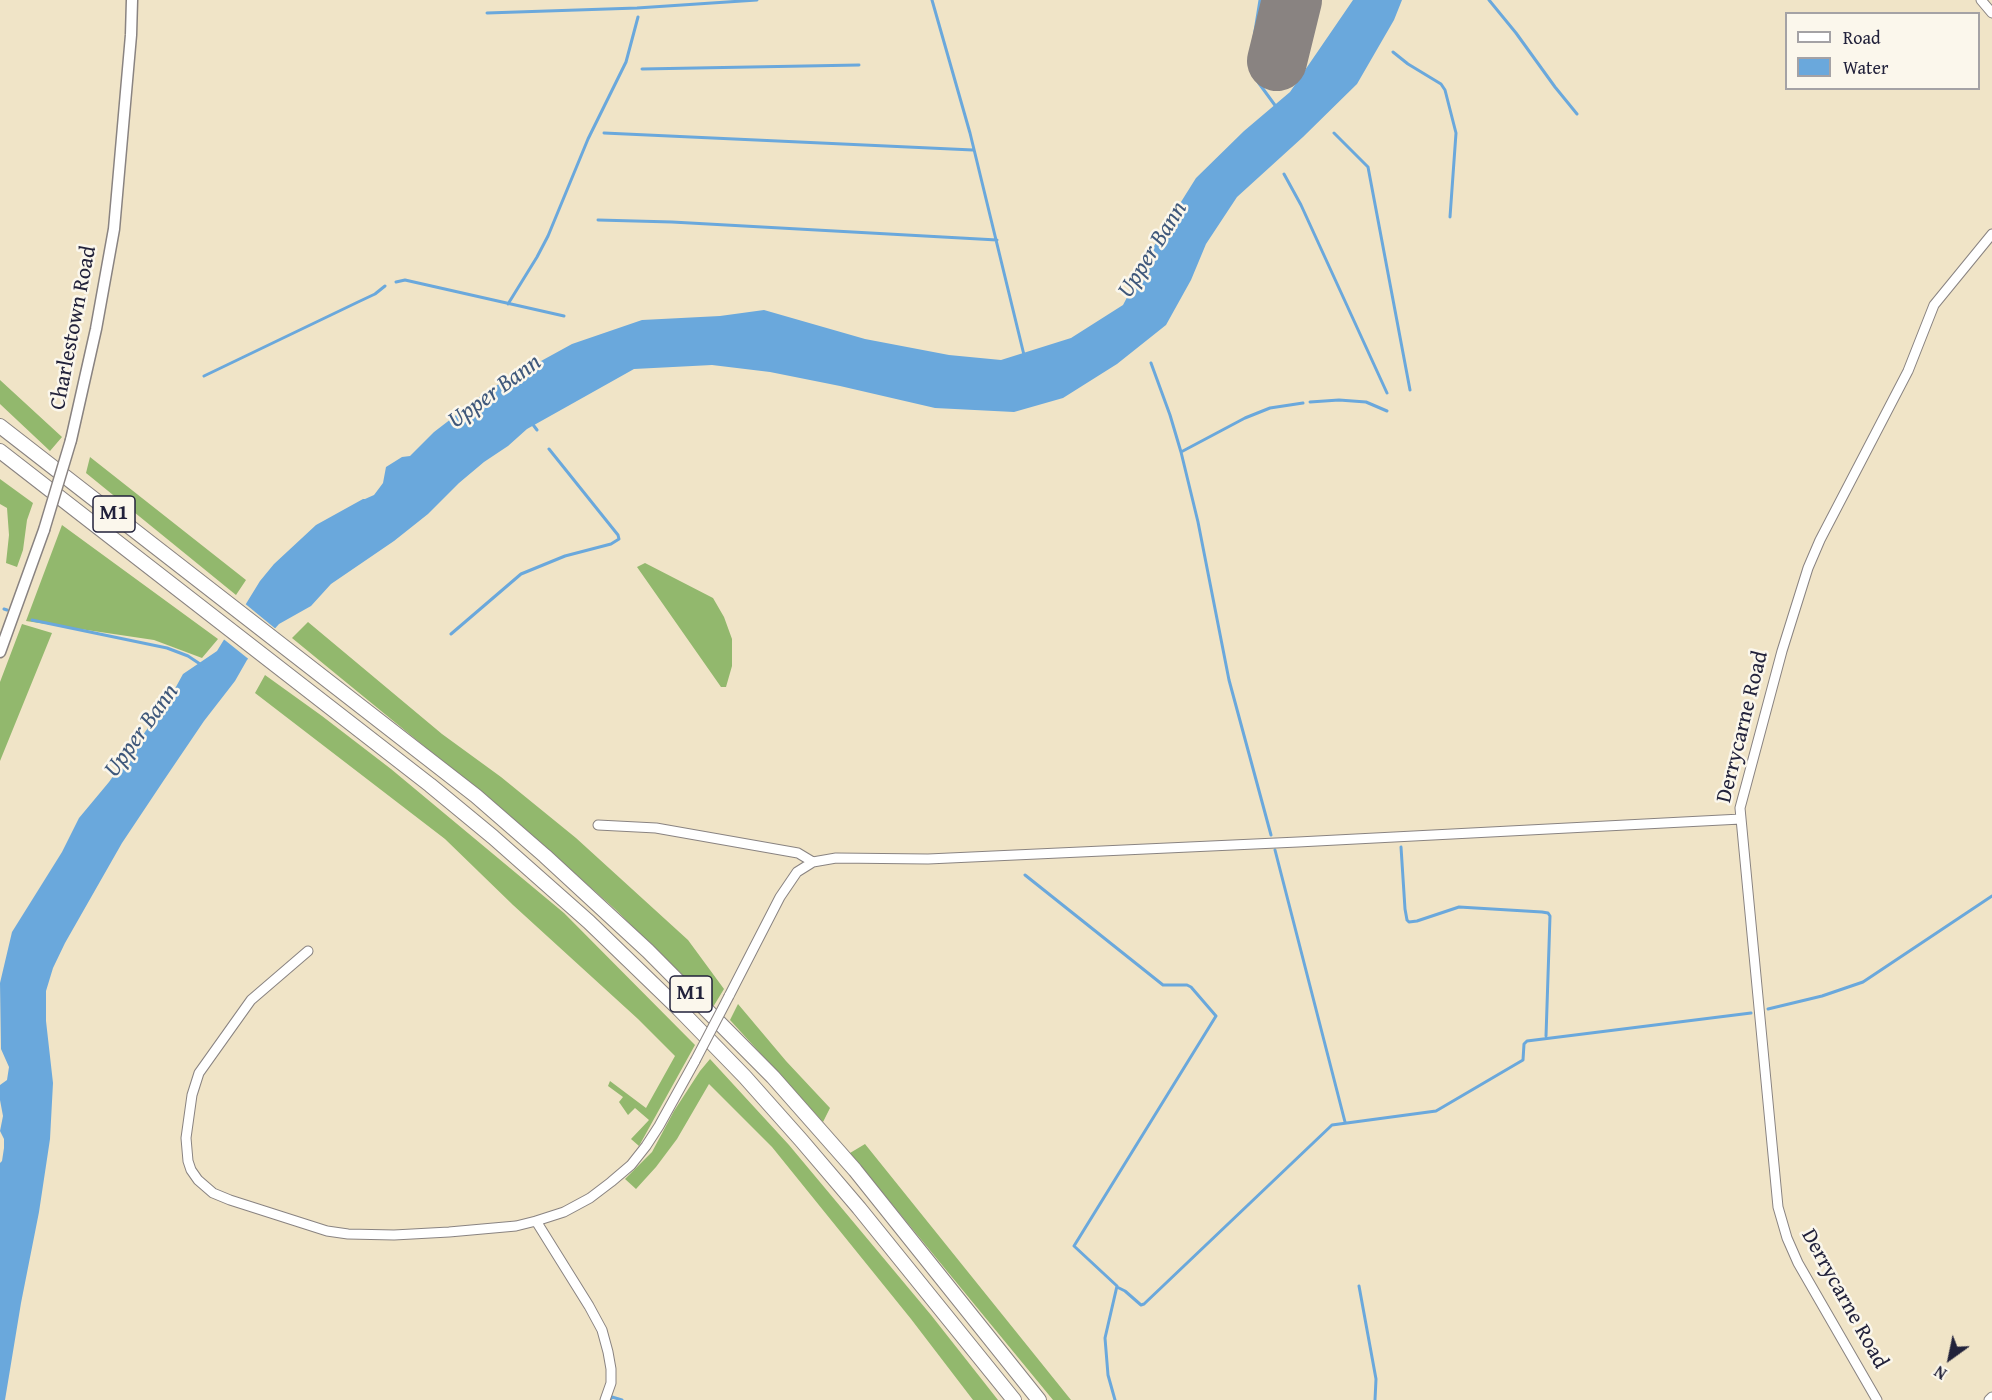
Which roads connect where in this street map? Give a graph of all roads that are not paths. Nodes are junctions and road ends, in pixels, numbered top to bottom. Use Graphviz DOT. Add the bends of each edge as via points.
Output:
graph roads {
  1 [pos="132,0"];
  2 [pos="1981,0"];
  3 [pos="1992,13"];
  4 [pos="1992,234"];
  5 [pos="0,426"];
  6 [pos="0,451"];
  7 [pos="0,652"];
  8 [pos="1741,819"];
  9 [pos="598,825"];
  10 [pos="813,862"];
  11 [pos="308,951"];
  12 [pos="536,1221"];
  13 [pos="605,1400"];
  14 [pos="1014,1400"];
  15 [pos="1039,1400"];
  16 [pos="1878,1400"];
  1 -- 7 [label="main road, Charlestown Road, bridge" via="114,229 96,329 71,440"];
  2 -- 3 [label="street"];
  4 -- 8 [label="street, Derrycarne Road" via="1934,304 1908,370 1820,540 1785,640 1742,794"];
  5 -- 15 [label="highway, M1" via="476,796 648,951 772,1077 855,1170"];
  6 -- 14 [label="highway, M1" via="493,837 589,922 745,1077 866,1216"];
  8 -- 10 [label="street"];
  8 -- 16 [label="street, Derrycarne Road" via="1778,1207 1798,1263"];
  9 -- 10 [label="street" via="656,828 798,853"];
  10 -- 12 [label="street, bridge" via="797,872 780,897 659,1126 631,1165 590,1198"];
  11 -- 12 [label="street" via="251,999 200,1072 192,1095 186,1138 188,1161 198,1180 213,1193 230,1200 348,1234 449,1232"];
  12 -- 13 [label="street" via="602,1330 611,1369"];
}
